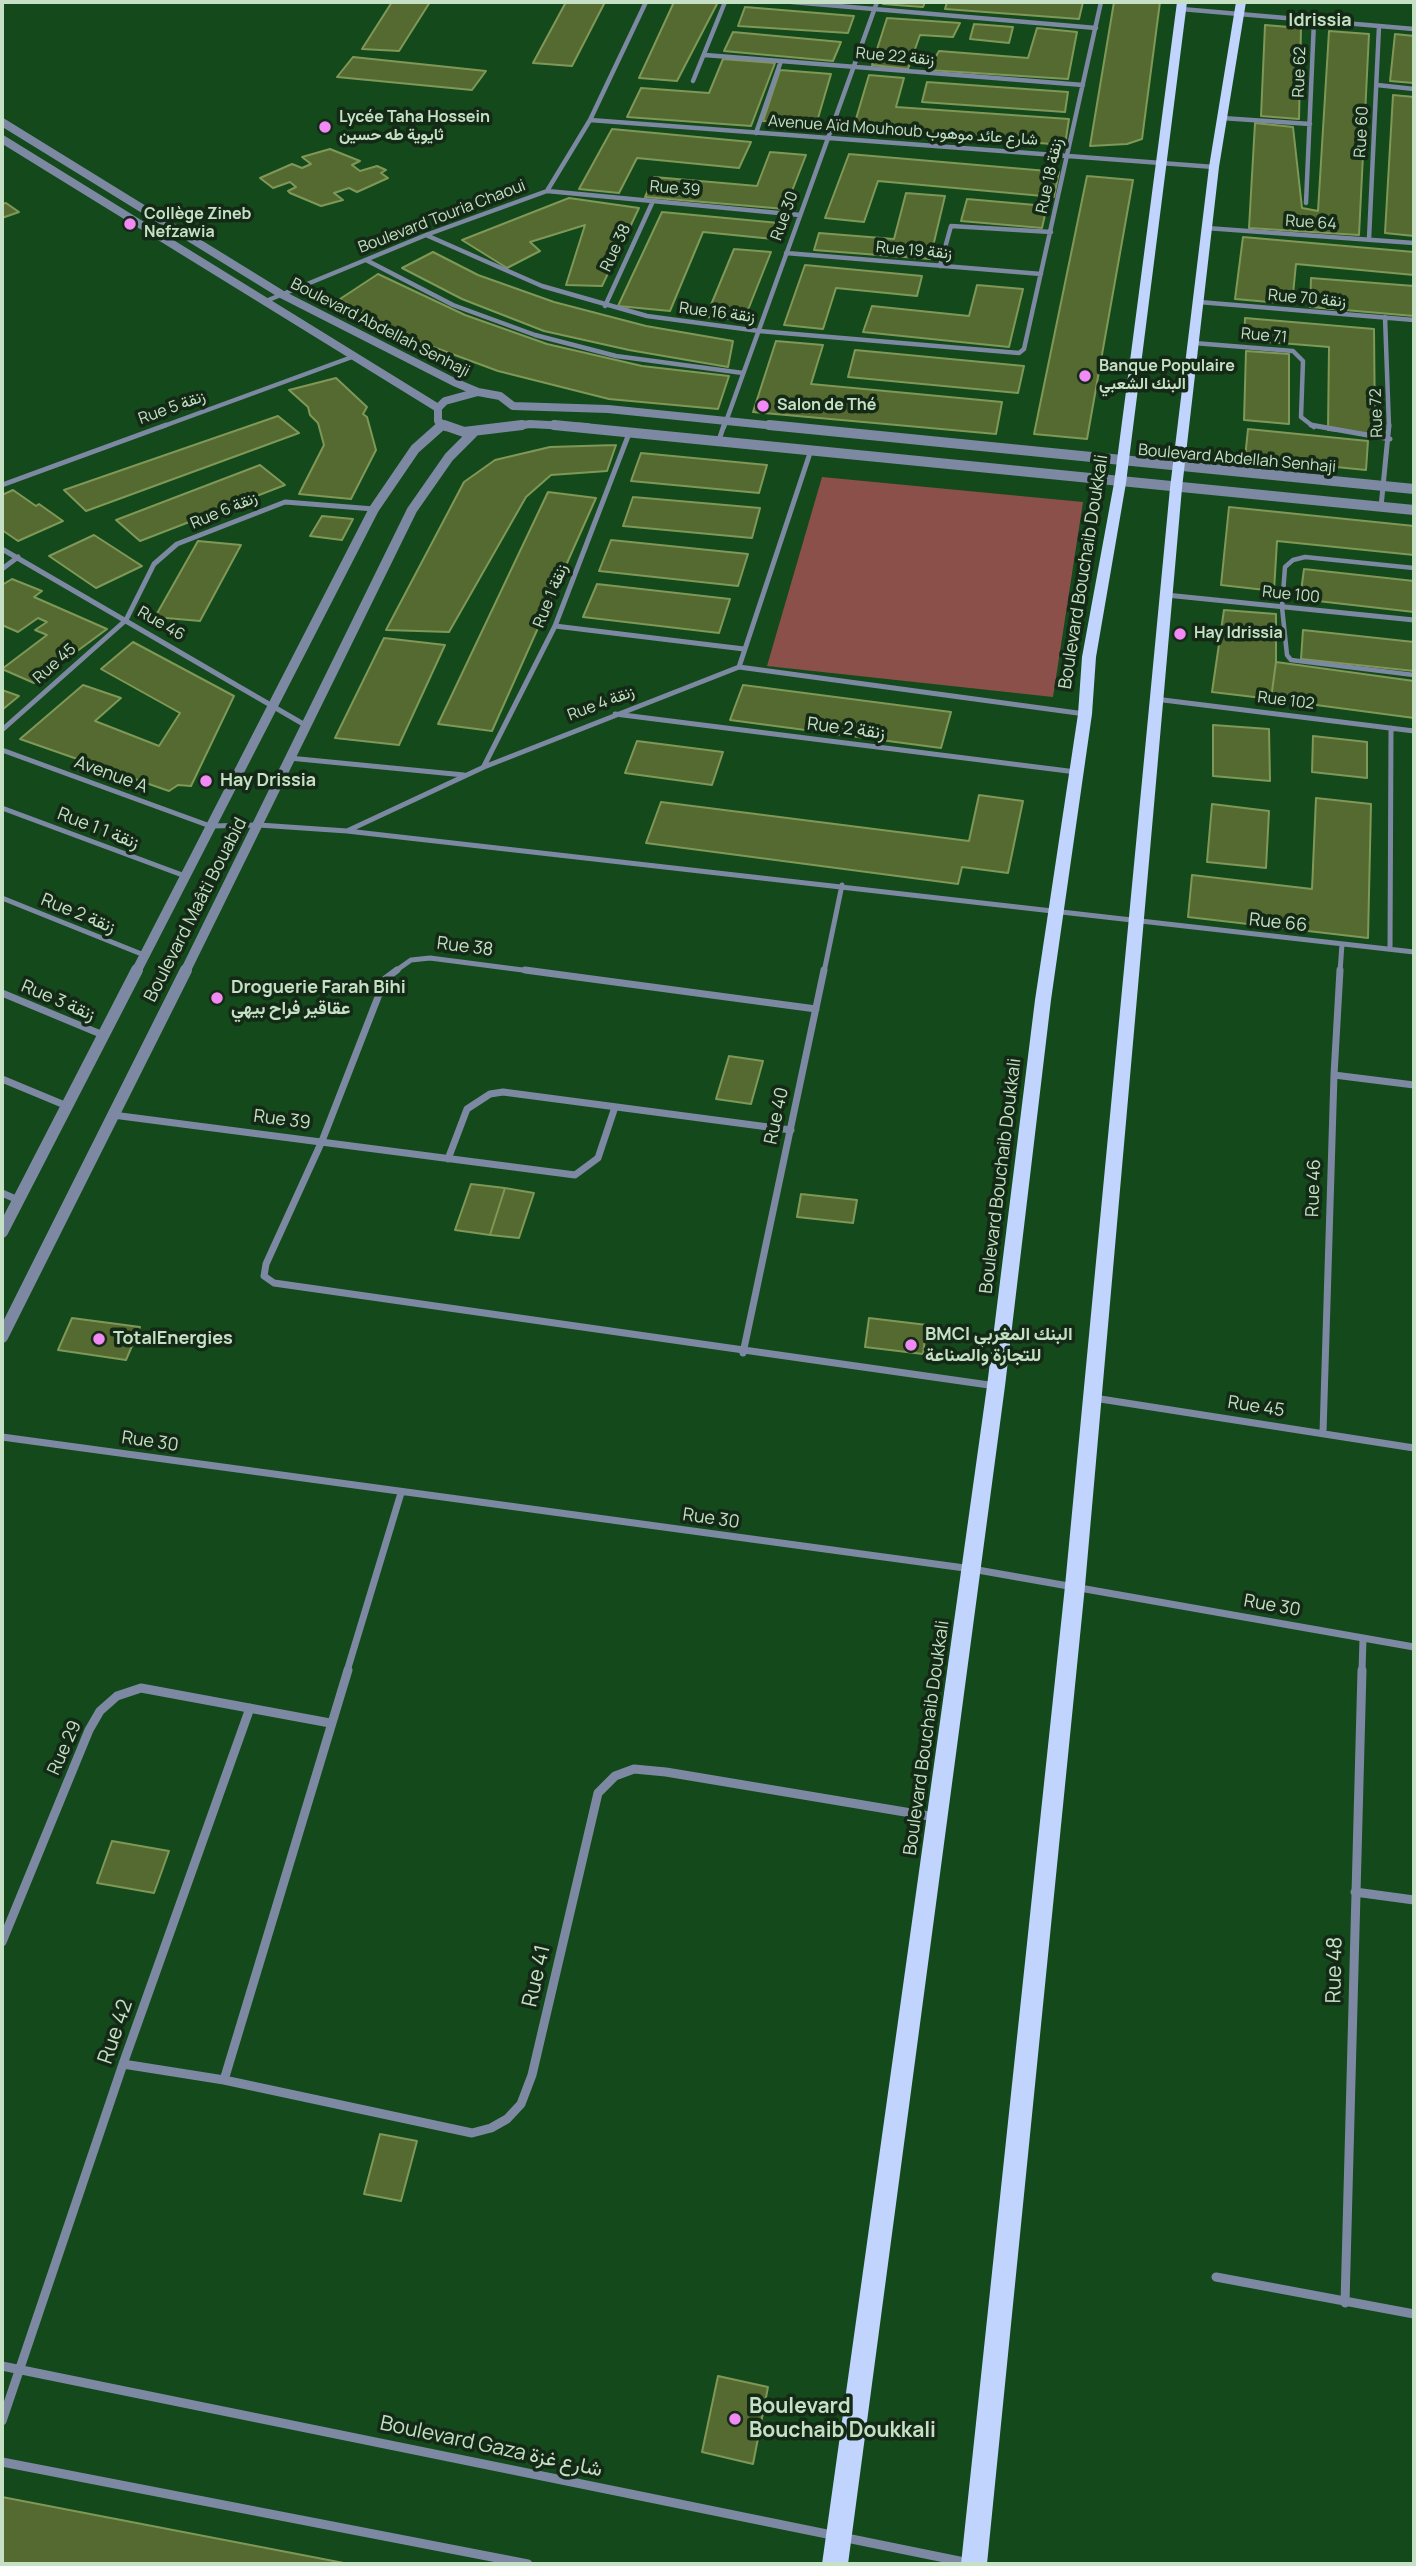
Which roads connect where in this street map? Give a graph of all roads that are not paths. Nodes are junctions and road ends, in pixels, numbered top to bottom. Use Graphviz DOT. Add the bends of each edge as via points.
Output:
graph roads {
  1 [pos="646,2"];
  2 [pos="725,2"];
  3 [pos="792,2"];
  4 [pos="877,2"];
  5 [pos="1101,2"];
  6 [pos="1182,6"];
  7 [pos="1240,8"];
  8 [pos="874,11"];
  9 [pos="1314,21"];
  10 [pos="1379,26"];
  11 [pos="1096,28"];
  12 [pos="1414,29"];
  13 [pos="705,55"];
  14 [pos="781,61"];
  15 [pos="854,66"];
  16 [pos="693,81"];
  17 [pos="1083,85"];
  18 [pos="1377,85"];
  19 [pos="1414,89"];
  20 [pos="1222,118"];
  21 [pos="590,120"];
  22 [pos="2,122"];
  23 [pos="1310,124"];
  24 [pos="755,132"];
  25 [pos="828,138"];
  26 [pos="2,139"];
  27 [pos="1067,156"];
  28 [pos="1161,163"];
  29 [pos="1214,167"];
  30 [pos="547,191"];
  31 [pos="653,201"];
  32 [pos="1306,203"];
  33 [pos="800,215"];
  34 [pos="1206,228"];
  35 [pos="1051,232"];
  36 [pos="426,236"];
  37 [pos="1368,239"];
  38 [pos="1414,243"];
  39 [pos="786,253"];
  40 [pos="366,260"];
  41 [pos="940,266"];
  42 [pos="1041,274"];
  43 [pos="281,294"];
  44 [pos="266,301"];
  45 [pos="1199,302"];
  46 [pos="605,306"];
  47 [pos="1385,317"];
  48 [pos="1414,320"];
  49 [pos="759,331"];
  50 [pos="1194,343"];
  51 [pos="1019,353"];
  52 [pos="352,356"];
  53 [pos="743,373"];
  54 [pos="478,392"];
  55 [pos="513,406"];
  56 [pos="437,412"];
  57 [pos="724,422"];
  58 [pos="442,425"];
  59 [pos="501,427"];
  60 [pos="631,430"];
  61 [pos="473,433"];
  62 [pos="1390,439"];
  63 [pos="719,440"];
  64 [pos="811,450"];
  65 [pos="1123,462"];
  66 [pos="1181,468"];
  67 [pos="1120,483"];
  68 [pos="2,485"];
  69 [pos="1386,486"];
  70 [pos="1176,488"];
  71 [pos="1414,489"];
  72 [pos="1381,507"];
  73 [pos="374,509"];
  74 [pos="1414,510"];
  75 [pos="2,549"];
  76 [pos="18,557"];
  77 [pos="1414,568"];
  78 [pos="2,569"];
  79 [pos="1166,595"];
  80 [pos="1282,607"];
  81 [pos="126,620"];
  82 [pos="1414,620"];
  83 [pos="555,626"];
  84 [pos="744,649"];
  85 [pos="739,667"];
  86 [pos="1414,675"];
  87 [pos="1155,699"];
  88 [pos="273,705"];
  89 [pos="612,714"];
  90 [pos="1085,715"];
  91 [pos="305,724"];
  92 [pos="1391,728"];
  93 [pos="2,730"];
  94 [pos="1414,731"];
  95 [pos="2,750"];
  96 [pos="289,758"];
  97 [pos="484,766"];
  98 [pos="1076,772"];
  99 [pos="465,775"];
  100 [pos="2,807"];
  101 [pos="259,825"];
  102 [pos="210,827"];
  103 [pos="347,831"];
  104 [pos="185,876"];
  105 [pos="842,885"];
  106 [pos="2,898"];
  107 [pos="1055,912"];
  108 [pos="1139,922"];
  109 [pos="1342,944"];
  110 [pos="1390,949"];
  111 [pos="1414,952"];
  112 [pos="145,955"];
  113 [pos="2,993"];
  114 [pos="816,1009"];
  115 [pos="103,1035"];
  116 [pos="1334,1075"];
  117 [pos="2,1079"];
  118 [pos="1414,1085"];
  119 [pos="67,1106"];
  120 [pos="615,1107"];
  121 [pos="112,1115"];
  122 [pos="790,1130"];
  123 [pos="322,1141"];
  124 [pos="448,1158"];
  125 [pos="2,1193"];
  126 [pos="18,1200"];
  127 [pos="2,1232"];
  128 [pos="2,1337"];
  129 [pos="743,1353"];
  130 [pos="996,1387"];
  131 [pos="1093,1397"];
  132 [pos="1323,1433"];
  133 [pos="2,1437"];
  134 [pos="1414,1448"];
  135 [pos="401,1493"];
  136 [pos="972,1569"];
  137 [pos="1075,1586"];
  138 [pos="1363,1639"];
  139 [pos="1414,1647"];
  140 [pos="250,1709"];
  141 [pos="330,1723"];
  142 [pos="936,1817"];
  143 [pos="1355,1892"];
  144 [pos="1414,1900"];
  145 [pos="2,1942"];
  146 [pos="123,2064"];
  147 [pos="224,2080"];
  148 [pos="1216,2277"];
  149 [pos="1345,2303"];
  150 [pos="1414,2314"];
  151 [pos="2,2366"];
  152 [pos="18,2369"];
  153 [pos="2,2421"];
  154 [pos="2,2462"];
  155 [pos="839,2538"];
  156 [pos="528,2564"];
  157 [pos="835,2564"];
  158 [pos="974,2564"];
  1 -- 21 [label="street, Boulevard Touria Chaoui"];
  2 -- 13 [label="street"];
  3 -- 8 [label="street"];
  4 -- 8 [label="street, Rue 30"];
  5 -- 11 [label="street, Rue 18 زنقة"];
  6 -- 7 [label="street"];
  6 -- 28 [label="main road, Boulevard Bouchaib Doukkali"];
  7 -- 9 [label="street"];
  7 -- 20 [label="main road"];
  8 -- 11 [label="street"];
  8 -- 15 [label="street, Rue 30"];
  9 -- 10 [label="street"];
  9 -- 23 [label="street, Rue 62"];
  10 -- 12 [label="street"];
  10 -- 18 [label="street, Rue 60"];
  11 -- 17 [label="street, Rue 18 زنقة"];
  13 -- 14 [label="street, Rue 22 زنقة"];
  13 -- 16 [label="street"];
  14 -- 15 [label="street, Rue 22 زنقة"];
  14 -- 24 [label="street"];
  15 -- 17 [label="street, Rue 22 زنقة"];
  15 -- 25 [label="street, Rue 30"];
  17 -- 27 [label="street, Rue 18 زنقة"];
  18 -- 19 [label="street"];
  18 -- 37 [label="street, Rue 60"];
  20 -- 23 [label="street, Rue 62"];
  20 -- 29 [label="main road"];
  21 -- 24 [label="street, Avenue Aïd Mouhoub شارع عائد موهوب"];
  21 -- 30 [label="street, Boulevard Touria Chaoui"];
  22 -- 43 [label="street, Boulevard Abdellah Senhaji"];
  23 -- 32 [label="street, Rue 62"];
  24 -- 25 [label="street, Avenue Aïd Mouhoub شارع عائد موهوب"];
  25 -- 27 [label="street, Avenue Aïd Mouhoub شارع عائد موهوب"];
  25 -- 33 [label="street, Rue 30"];
  26 -- 44 [label="street, Boulevard Abdellah Senhaji"];
  27 -- 28 [label="street, Avenue Aïd Mouhoub شارع عائد موهوب"];
  27 -- 35 [label="street, Rue 18 زنقة"];
  28 -- 29 [label="street, Avenue Aïd Mouhoub شارع عائد موهوب"];
  28 -- 65 [label="main road, Boulevard Bouchaib Doukkali"];
  29 -- 34 [label="main road"];
  30 -- 31 [label="street, Rue 39"];
  30 -- 36 [label="street, Boulevard Touria Chaoui"];
  31 -- 33 [label="street, Rue 39"];
  31 -- 46 [label="street, Rue 38"];
  33 -- 39 [label="street, Rue 30"];
  34 -- 37 [label="street, Rue 64"];
  34 -- 45 [label="main road"];
  35 -- 41 [label="street" via="954,225 948,229"];
  35 -- 42 [label="street, Rue 18 زنقة"];
  36 -- 40 [label="street, Boulevard Touria Chaoui"];
  36 -- 46 [label="street, Rue 16 زنقة" via="517,277"];
  37 -- 38 [label="street, Rue 64"];
  39 -- 41 [label="street, Rue 19 زنقة"];
  39 -- 49 [label="street, Rue 30"];
  40 -- 43 [label="street, Boulevard Touria Chaoui"];
  40 -- 53 [label="street" via="453,305 545,338 616,356"];
  41 -- 42 [label="street, Rue 19 زنقة"];
  42 -- 51 [label="street, Rue 18 زنقة" via="1024,349"];
  43 -- 44 [label="street, Boulevard Touria Chaoui"];
  43 -- 54 [label="street, Boulevard Abdellah Senhaji"];
  44 -- 52 [label="street, Boulevard Abdellah Senhaji"];
  45 -- 47 [label="street, Rue 70 زنقة"];
  45 -- 50 [label="main road"];
  46 -- 49 [label="street, Rue 16 زنقة"];
  47 -- 48 [label="street, Rue 70 زنقة"];
  47 -- 62 [label="street, Rue 72"];
  49 -- 51 [label="street, Rue 16 زنقة"];
  49 -- 53 [label="street, Rue 30"];
  50 -- 62 [label="street, Rue 71" via="1293,351 1303,361 1301,417 1305,422"];
  50 -- 66 [label="main road"];
  52 -- 56 [label="street, Boulevard Abdellah Senhaji"];
  52 -- 68 [label="street, Rue 5 زنقة"];
  53 -- 57 [label="street, Rue 30"];
  54 -- 55 [label="street, Boulevard Abdellah Senhaji" via="500,396"];
  54 -- 56 [label="street" via="450,398"];
  55 -- 57 [label="street, Boulevard Abdellah Senhaji" via="608,409"];
  55 -- 59 [label="street" via="513,417"];
  56 -- 58 [label="street, Boulevard Abdellah Senhaji"];
  57 -- 63 [label="street, Rue 30"];
  57 -- 65 [label="street, Boulevard Abdellah Senhaji"];
  58 -- 61 [label="street, Boulevard Abdellah Senhaji"];
  58 -- 73 [label="street, Boulevard Maâti Bouabid" via="415,449"];
  59 -- 60 [label="street, Boulevard Abdellah Senhaji" via="530,424"];
  59 -- 61 [label="street, Boulevard Abdellah Senhaji"];
  60 -- 63 [label="street, Boulevard Abdellah Senhaji"];
  60 -- 83 [label="street, Rue 1 زنقة"];
  61 -- 91 [label="street, Boulevard Maâti Bouabid" via="449,457 412,510"];
  62 -- 69 [label="street, Rue 72"];
  63 -- 64 [label="street, Boulevard Abdellah Senhaji"];
  64 -- 67 [label="street, Boulevard Abdellah Senhaji"];
  64 -- 84 [label="street"];
  65 -- 66 [label="street, Boulevard Abdellah Senhaji"];
  65 -- 67 [label="main road, Boulevard Bouchaib Doukkali"];
  66 -- 69 [label="street, Boulevard Abdellah Senhaji"];
  66 -- 70 [label="main road"];
  67 -- 70 [label="street, Boulevard Abdellah Senhaji"];
  67 -- 90 [label="main road, Boulevard Bouchaib Doukkali" via="1089,657"];
  69 -- 71 [label="street, Boulevard Abdellah Senhaji"];
  69 -- 72 [label="street, Rue 72"];
  70 -- 72 [label="street, Boulevard Abdellah Senhaji"];
  70 -- 79 [label="main road"];
  72 -- 74 [label="street, Boulevard Abdellah Senhaji"];
  73 -- 81 [label="street, Rue 6 زنقة" via="285,502 177,544 154,564"];
  73 -- 88 [label="street, Boulevard Maâti Bouabid"];
  75 -- 76 [label="street, Rue 46"];
  76 -- 78 [label="street"];
  76 -- 81 [label="street, Rue 46"];
  77 -- 80 [label="lane" via="1305,557 1293,560 1285,567"];
  79 -- 80 [label="street, Rue 100"];
  79 -- 87 [label="main road"];
  80 -- 82 [label="street, Rue 100"];
  80 -- 86 [label="lane" via="1291,660"];
  81 -- 88 [label="street, Rue 46"];
  81 -- 93 [label="street, Rue 45"];
  83 -- 84 [label="street"];
  83 -- 97 [label="street, Rue 1 زنقة"];
  84 -- 85 [label="street"];
  85 -- 89 [label="street, Rue 4 زنقة"];
  85 -- 90 [label="street"];
  87 -- 92 [label="street, Rue 102"];
  87 -- 108 [label="main road"];
  88 -- 91 [label="street, Rue 46"];
  88 -- 102 [label="street, Boulevard Maâti Bouabid"];
  89 -- 97 [label="street, Rue 4 زنقة"];
  89 -- 98 [label="street, Rue 2 زنقة"];
  90 -- 98 [label="main road, Boulevard Bouchaib Doukkali"];
  91 -- 96 [label="street, Boulevard Maâti Bouabid"];
  92 -- 94 [label="street, Rue 102"];
  92 -- 110 [label="street"];
  95 -- 102 [label="street, Avenue A"];
  96 -- 99 [label="street"];
  96 -- 101 [label="street, Boulevard Maâti Bouabid"];
  97 -- 99 [label="street, Rue 4 زنقة"];
  98 -- 107 [label="main road, Boulevard Bouchaib Doukkali"];
  99 -- 103 [label="street, Rue 4 زنقة"];
  100 -- 104 [label="street, Rue 1 زنقة 1"];
  101 -- 102 [label="street, Rue 4 زنقة"];
  101 -- 103 [label="street, Rue 4 زنقة"];
  101 -- 121 [label="street, Boulevard Maâti Bouabid"];
  102 -- 104 [label="street, Boulevard Maâti Bouabid"];
  103 -- 105 [label="street, Rue 66"];
  104 -- 112 [label="street, Boulevard Maâti Bouabid"];
  105 -- 107 [label="street, Rue 66"];
  105 -- 114 [label="street, Rue 40"];
  106 -- 112 [label="street, Rue 2 زنقة"];
  107 -- 108 [label="street, Rue 66"];
  107 -- 130 [label="main road, Boulevard Bouchaib Doukkali"];
  108 -- 109 [label="street, Rue 66"];
  108 -- 131 [label="main road"];
  109 -- 110 [label="street, Rue 66"];
  109 -- 116 [label="street, Rue 46"];
  110 -- 111 [label="street, Rue 66"];
  112 -- 115 [label="street, Boulevard Maâti Bouabid"];
  113 -- 115 [label="street, Rue 3 زنقة"];
  114 -- 122 [label="street, Rue 40"];
  114 -- 123 [label="street, Rue 38" via="430,958 411,960 385,979"];
  115 -- 119 [label="street, Boulevard Maâti Bouabid"];
  116 -- 118 [label="street"];
  116 -- 132 [label="street, Rue 46"];
  117 -- 119 [label="street"];
  119 -- 126 [label="street, Boulevard Maâti Bouabid"];
  120 -- 122 [label="street"];
  120 -- 124 [label="street" via="489,1094 467,1110"];
  120 -- 124 [label="street, Rue 39" via="598,1158 575,1175"];
  121 -- 123 [label="street, Rue 39"];
  121 -- 128 [label="street, Boulevard Maâti Bouabid"];
  122 -- 129 [label="street, Rue 40"];
  123 -- 124 [label="street, Rue 39"];
  123 -- 129 [label="street, Rue 38" via="265,1264 264,1276 274,1283"];
  125 -- 126 [label="street"];
  126 -- 127 [label="street, Boulevard Maâti Bouabid"];
  129 -- 130 [label="street"];
  130 -- 136 [label="main road, Boulevard Bouchaib Doukkali"];
  131 -- 132 [label="street, Rue 45"];
  131 -- 137 [label="main road"];
  132 -- 134 [label="street, Rue 45"];
  133 -- 135 [label="street, Rue 30"];
  135 -- 136 [label="street, Rue 30"];
  135 -- 141 [label="street"];
  136 -- 137 [label="street, Rue 30"];
  136 -- 142 [label="main road, Boulevard Bouchaib Doukkali"];
  137 -- 138 [label="street, Rue 30"];
  137 -- 158 [label="main road"];
  138 -- 139 [label="street, Rue 30"];
  138 -- 143 [label="street, Rue 48"];
  140 -- 141 [label="street, Rue 29"];
  140 -- 145 [label="street, Rue 29" via="141,1688 117,1696 100,1711"];
  140 -- 146 [label="street, Rue 42"];
  141 -- 147 [label="street"];
  142 -- 147 [label="street, Rue 41" via="634,1769 615,1776 598,1793 532,2075 521,2104 507,2119 472,2133"];
  142 -- 155 [label="main road, Boulevard Bouchaib Doukkali"];
  143 -- 144 [label="street"];
  143 -- 149 [label="street, Rue 48"];
  146 -- 147 [label="street, Rue 41"];
  146 -- 152 [label="street, Rue 42"];
  148 -- 149 [label="street"];
  149 -- 150 [label="street"];
  151 -- 152 [label="street, Boulevard Gaza شارع غزة"];
  152 -- 153 [label="street, Rue 42"];
  152 -- 155 [label="street, Boulevard Gaza شارع غزة"];
  154 -- 156 [label="street"];
  155 -- 157 [label="main road, Boulevard Bouchaib Doukkali"];
  155 -- 158 [label="street, Boulevard Gaza شارع غزة"];
}
